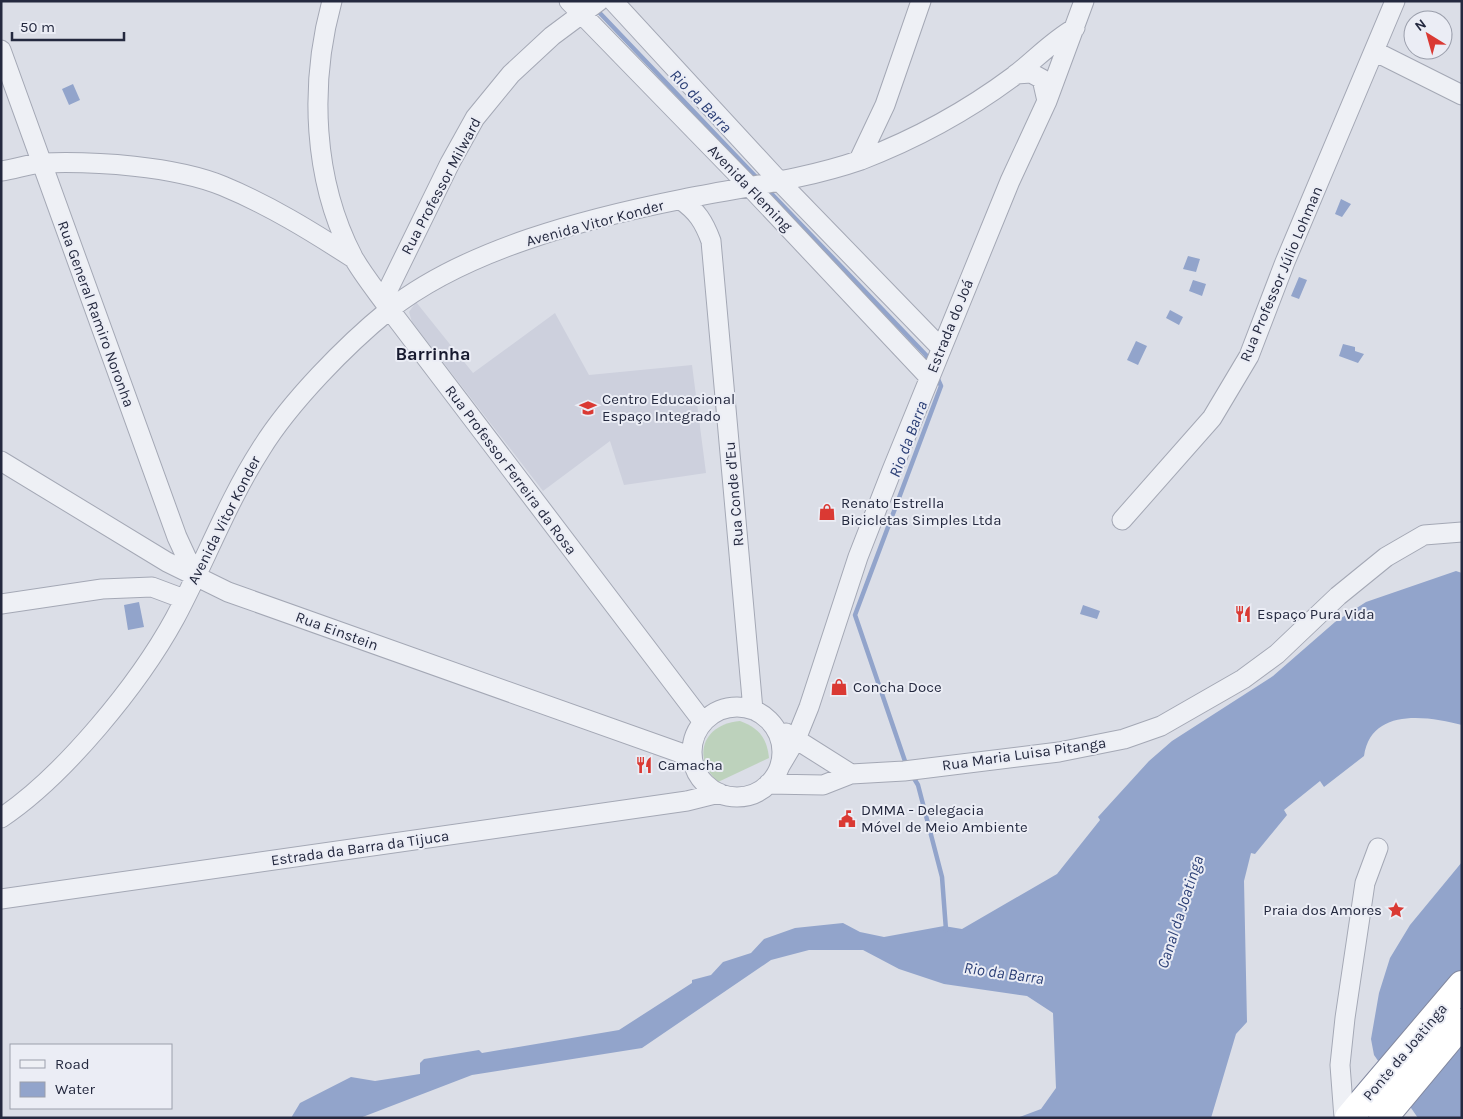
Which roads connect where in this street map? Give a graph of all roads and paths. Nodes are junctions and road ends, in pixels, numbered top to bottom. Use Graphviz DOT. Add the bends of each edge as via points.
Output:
graph roads {
  1 [pos="332,1"];
  2 [pos="613,1"];
  3 [pos="921,1"];
  4 [pos="1084,1"];
  5 [pos="1396,1"];
  6 [pos="584,6"];
  7 [pos="1075,28"];
  8 [pos="1,50"];
  9 [pos="1376,52"];
  10 [pos="1016,74"];
  11 [pos="1462,96"];
  12 [pos="1047,101"];
  13 [pos="859,160"];
  14 [pos="41,163"];
  15 [pos="1,171"];
  16 [pos="765,185"];
  17 [pos="681,200"];
  18 [pos="353,258"];
  19 [pos="386,305"];
  20 [pos="940,350"];
  21 [pos="930,375"];
  22 [pos="1,461"];
  23 [pos="1122,520"];
  24 [pos="1462,532"];
  25 [pos="195,576"];
  26 [pos="184,599"];
  27 [pos="1,604"];
  28 [pos="754,710"];
  29 [pos="703,722"];
  30 [pos="775,726"];
  31 [pos="796,738"];
  32 [pos="692,757"];
  33 [pos="826,760"];
  34 [pos="780,766"];
  35 [pos="851,774"];
  36 [pos="768,784"];
  37 [pos="823,785"];
  38 [pos="719,793"];
  39 [pos="1,818"];
  40 [pos="1378,848"];
  41 [pos="1,899"];
  42 [pos="1462,985"];
  43 [pos="1462,1023"];
  44 [pos="1462,1049"];
  45 [pos="1344,1118"];
  46 [pos="1349,1118"];
  47 [pos="1382,1118"];
  48 [pos="1405,1118"];
  1 -- 18 [label="street, Rua Professor Ferreira da Rosa" via="321,60 321,165 330,202"];
  2 -- 16 [label="street, Avenida Fleming"];
  3 -- 13 [label="street" via="885,105"];
  4 -- 7 [label="street, Estrada do Joá"];
  5 -- 9 [label="street, Rua Professor Júlio Lohman"];
  6 -- 16 [label="street, Avenida Fleming"];
  6 -- 19 [label="street, Rua Professor Milward" via="511,74 475,118 450,163"];
  7 -- 10 [label="street, Avenida Vitor Konder" via="1060,36"];
  7 -- 12 [label="street, Estrada do Joá"];
  8 -- 14 [label="street, Rua General Ramiro Noronha"];
  9 -- 11 [label="street"];
  9 -- 23 [label="street, Rua Professor Júlio Lohman" via="1249,356 1212,418"];
  10 -- 12 [label="street" via="1031,73 1042,79"];
  10 -- 13 [label="street, Avenida Vitor Konder" via="936,127"];
  12 -- 20 [label="street, Estrada do Joá"];
  13 -- 16 [label="street, Avenida Vitor Konder"];
  14 -- 15 [label="street"];
  14 -- 18 [label="street" via="112,164 174,173 222,185 282,214"];
  14 -- 25 [label="street, Rua General Ramiro Noronha" via="177,537"];
  16 -- 17 [label="street, Avenida Vitor Konder"];
  16 -- 20 [label="street, Avenida Fleming"];
  16 -- 21 [label="street, Avenida Fleming"];
  17 -- 19 [label="street, Avenida Vitor Konder" via="545,233 468,263"];
  17 -- 28 [label="street, Rua Conde d'Eu" via="694,208 711,241"];
  18 -- 19 [label="street, Rua Professor Ferreira da Rosa"];
  19 -- 25 [label="street, Avenida Vitor Konder" via="289,410 262,447 240,483"];
  19 -- 29 [label="street, Rua Professor Ferreira da Rosa"];
  20 -- 21 [label="street, Estrada do Joá"];
  21 -- 31 [label="street, Estrada do Joá" via="858,557"];
  22 -- 25 [label="street, Rua Einstein"];
  24 -- 35 [label="street, Rua Maria Luisa Pitanga" via="1424,535 1386,557 1338,596 1277,654 1243,679 1161,726 1091,747 910,771"];
  25 -- 26 [label="street, Avenida Vitor Konder"];
  25 -- 32 [label="street, Rua Einstein" via="228,592"];
  26 -- 27 [label="street" via="152,588 102,589"];
  26 -- 39 [label="street, Avenida Vitor Konder" via="152,655 108,716 42,786"];
  28 -- 29 [label="street" via="726,708"];
  28 -- 30 [label="street"];
  29 -- 32 [label="street" via="694,739"];
  30 -- 31 [label="street"];
  30 -- 34 [label="street" via="782,746"];
  31 -- 33 [label="street"];
  31 -- 34 [label="street, Estrada do Joá"];
  32 -- 38 [label="street" via="701,779"];
  33 -- 35 [label="street"];
  33 -- 37 [label="street"];
  34 -- 36 [label="street"];
  35 -- 37 [label="street, Rua Maria Luisa Pitanga"];
  36 -- 37 [label="street, Rua Maria Luisa Pitanga"];
  36 -- 38 [label="street" via="742,797"];
  38 -- 41 [label="street, Estrada da Barra da Tijuca" via="667,804"];
  40 -- 45 [label="street" via="1365,883 1344,1018 1340,1072"];
  42 -- 46 [label="highway, Ponte da Joatinga"];
  43 -- 47 [label="highway, Ponte da Joatinga"];
  44 -- 48 [label="highway"];
}
